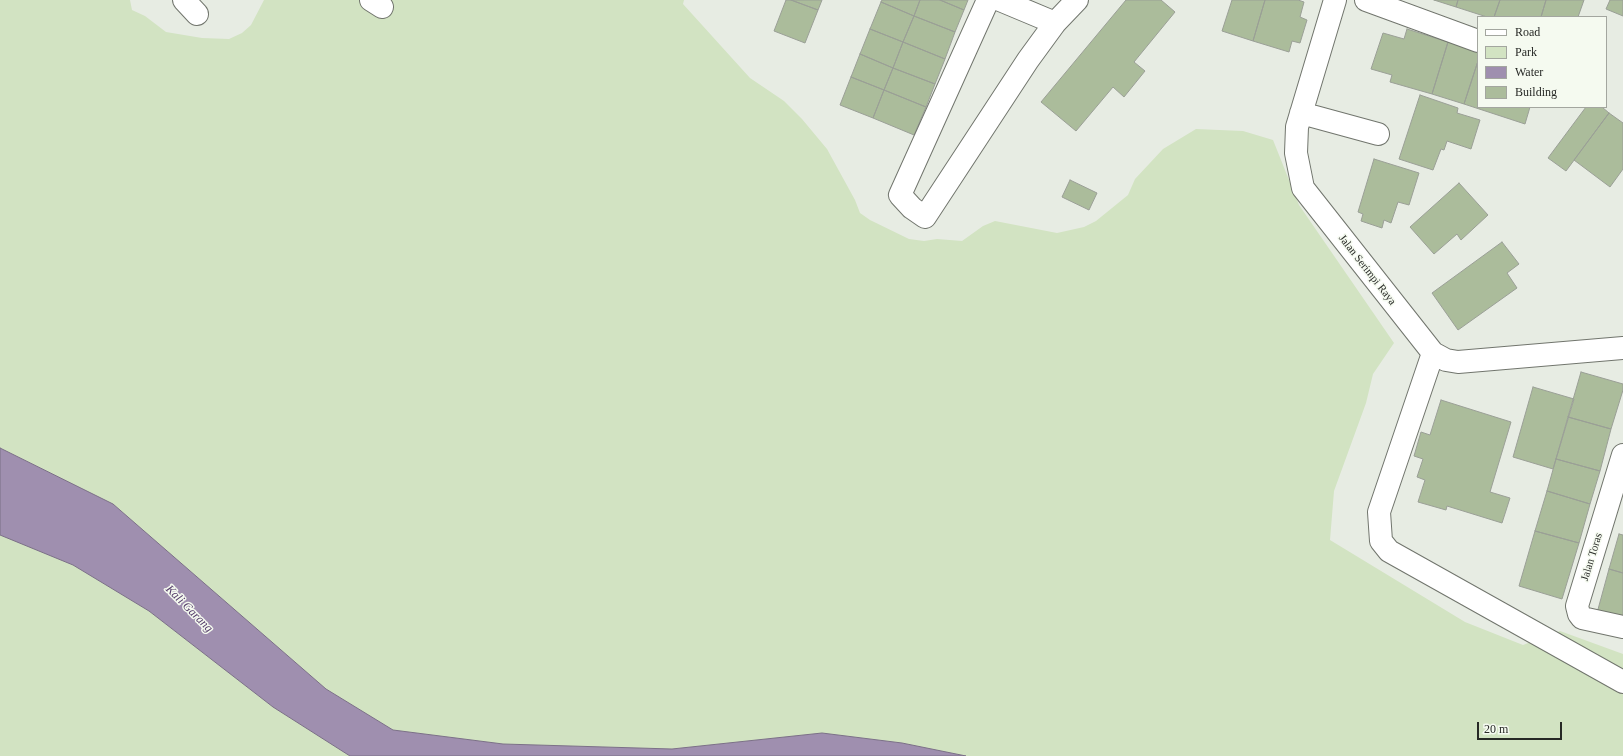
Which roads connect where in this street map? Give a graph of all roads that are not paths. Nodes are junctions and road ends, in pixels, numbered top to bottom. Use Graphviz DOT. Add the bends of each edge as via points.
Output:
graph roads {
  1 [pos="988,0"];
  2 [pos="1000,0"];
  3 [pos="1077,0"];
  4 [pos="1335,0"];
  5 [pos="1366,0"];
  6 [pos="1055,22"];
  7 [pos="1477,41"];
  8 [pos="1301,113"];
  9 [pos="1378,134"];
  10 [pos="1623,348"];
  11 [pos="1433,353"];
  12 [pos="1623,454"];
  13 [pos="1623,627"];
  14 [pos="1623,682"];
  1 -- 6 [label="street" via="900,196 925,217"];
  2 -- 6 [label="street"];
  3 -- 6 [label="street"];
  4 -- 8 [label="street, Jalan Serimpi Raya"];
  5 -- 7 [label="street"];
  8 -- 9 [label="street"];
  8 -- 11 [label="street, Jalan Serimpi Raya" via="1297,127 1296,153 1303,188"];
  10 -- 11 [label="street, Jalan Serimpi Raya" via="1458,362 1446,360"];
  11 -- 14 [label="street" via="1379,512 1381,540 1389,551"];
  12 -- 13 [label="street, Jalan Toras" via="1577,606 1582,618"];
}
